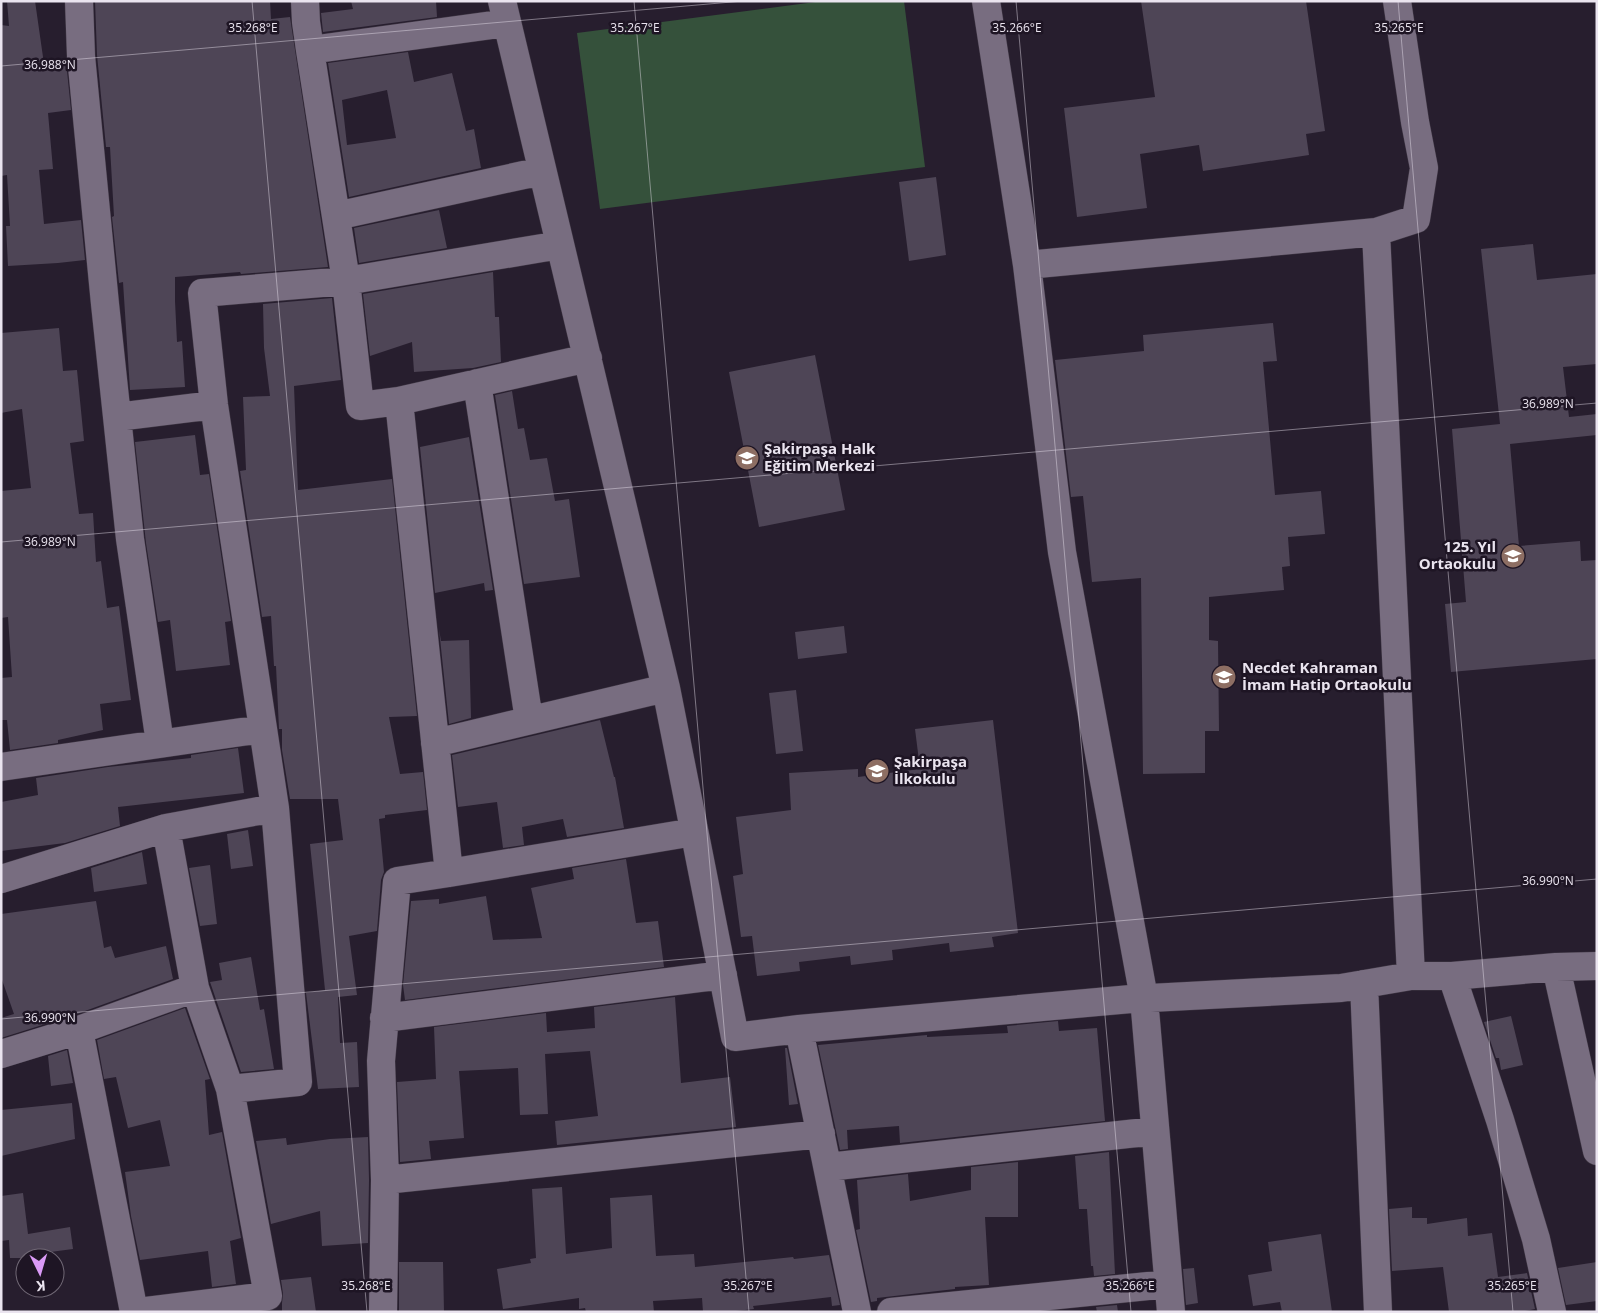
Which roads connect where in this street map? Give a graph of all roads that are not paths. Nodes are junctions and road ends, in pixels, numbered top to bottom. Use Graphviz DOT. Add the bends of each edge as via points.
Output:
graph roads {
  1 [pos="79,1"];
  2 [pos="305,1"];
  3 [pos="986,1"];
  4 [pos="1397,1"];
  5 [pos="504,12"];
  6 [pos="310,50"];
  7 [pos="542,171"];
  8 [pos="336,216"];
  9 [pos="1376,232"];
  10 [pos="560,245"];
  11 [pos="1027,265"];
  12 [pos="346,281"];
  13 [pos="588,358"];
  14 [pos="477,383"];
  15 [pos="399,401"];
  16 [pos="214,405"];
  17 [pos="117,417"];
  18 [pos="666,688"];
  19 [pos="529,720"];
  20 [pos="262,729"];
  21 [pos="160,743"];
  22 [pos="435,743"];
  23 [pos="1,767"];
  24 [pos="275,808"];
  25 [pos="166,828"];
  26 [pos="694,832"];
  27 [pos="449,873"];
  28 [pos="1,879"];
  29 [pos="1597,966"];
  30 [pos="1556,967"];
  31 [pos="723,975"];
  32 [pos="1410,976"];
  33 [pos="1452,976"];
  34 [pos="1364,984"];
  35 [pos="194,988"];
  36 [pos="1144,998"];
  37 [pos="384,1018"];
  38 [pos="799,1029"];
  39 [pos="79,1030"];
  40 [pos="1,1054"];
  41 [pos="230,1088"];
  42 [pos="1155,1131"];
  43 [pos="821,1134"];
  44 [pos="1597,1151"];
  45 [pos="828,1167"];
  46 [pos="385,1180"];
  47 [pos="1168,1284"];
  48 [pos="134,1312"];
  49 [pos="138,1312"];
  50 [pos="384,1312"];
  51 [pos="857,1312"];
  52 [pos="891,1312"];
  53 [pos="1171,1312"];
  54 [pos="1378,1312"];
  55 [pos="1552,1312"];
  1 -- 17 [label="street" via="81,56"];
  2 -- 6 [label="street"];
  3 -- 11 [label="street"];
  4 -- 9 [label="street" via="1424,168 1416,219"];
  5 -- 6 [label="street"];
  5 -- 7 [label="street"];
  6 -- 8 [label="street"];
  7 -- 8 [label="street"];
  7 -- 10 [label="street"];
  8 -- 12 [label="street"];
  9 -- 11 [label="street"];
  9 -- 32 [label="street"];
  10 -- 12 [label="street"];
  10 -- 13 [label="street"];
  11 -- 36 [label="street" via="1062,552"];
  12 -- 15 [label="street" via="360,406"];
  12 -- 16 [label="street" via="202,293"];
  13 -- 14 [label="street"];
  13 -- 18 [label="street"];
  14 -- 15 [label="street"];
  14 -- 19 [label="street"];
  15 -- 22 [label="street"];
  16 -- 17 [label="street"];
  16 -- 20 [label="street"];
  17 -- 21 [label="street" via="130,539"];
  18 -- 19 [label="street"];
  18 -- 26 [label="street"];
  19 -- 22 [label="street"];
  20 -- 21 [label="street"];
  20 -- 24 [label="street"];
  21 -- 23 [label="street"];
  22 -- 27 [label="street"];
  24 -- 25 [label="street"];
  24 -- 41 [label="street" via="298,1082"];
  25 -- 28 [label="street"];
  25 -- 35 [label="street"];
  26 -- 27 [label="street"];
  26 -- 31 [label="street"];
  27 -- 37 [label="street" via="397,881"];
  29 -- 30 [label="street"];
  30 -- 33 [label="street"];
  30 -- 44 [label="street"];
  31 -- 37 [label="street"];
  31 -- 38 [label="street" via="735,1037"];
  32 -- 33 [label="street"];
  32 -- 34 [label="street"];
  33 -- 55 [label="street" via="1536,1239"];
  34 -- 36 [label="street" via="1341,988"];
  34 -- 54 [label="street"];
  35 -- 39 [label="street"];
  35 -- 41 [label="street"];
  36 -- 38 [label="street"];
  36 -- 42 [label="street"];
  37 -- 46 [label="street" via="381,1061"];
  38 -- 43 [label="street"];
  39 -- 40 [label="street"];
  39 -- 48 [label="street"];
  41 -- 49 [label="street" via="268,1296"];
  42 -- 45 [label="street"];
  42 -- 47 [label="street"];
  43 -- 45 [label="street"];
  43 -- 46 [label="street"];
  45 -- 51 [label="street"];
  46 -- 50 [label="street"];
  47 -- 52 [label="street"];
  47 -- 53 [label="street"];
}
